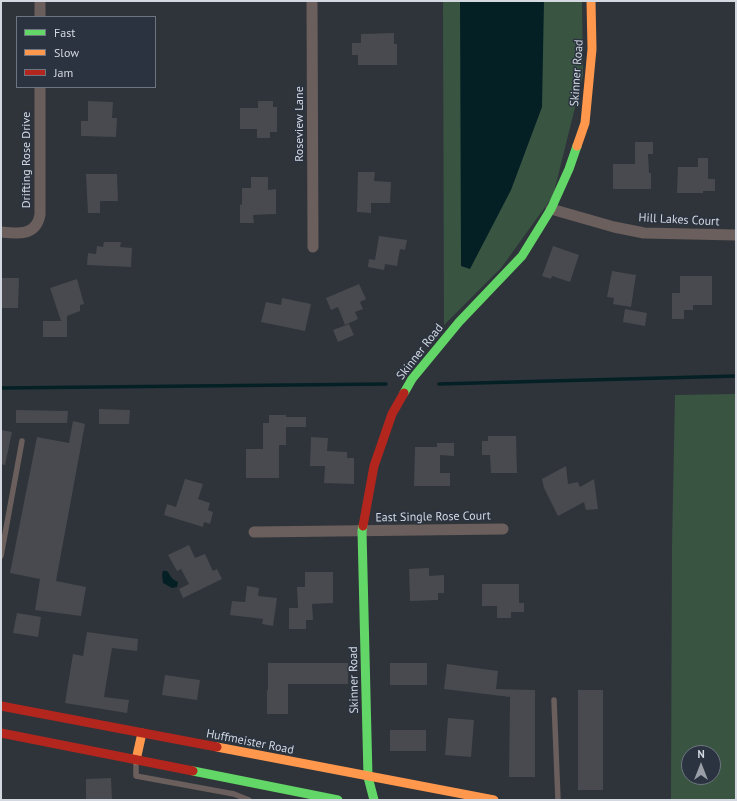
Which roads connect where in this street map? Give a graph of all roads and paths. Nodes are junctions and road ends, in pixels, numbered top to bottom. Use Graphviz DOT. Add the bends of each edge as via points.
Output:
graph roads {
  1 [pos="40,1"];
  2 [pos="312,1"];
  3 [pos="591,1"];
  4 [pos="40,16"];
  5 [pos="40,88"];
  6 [pos="551,209"];
  7 [pos="1,232"];
  8 [pos="736,235"];
  9 [pos="313,247"];
  10 [pos="22,441"];
  11 [pos="503,529"];
  12 [pos="362,531"];
  13 [pos="254,532"];
  14 [pos="1,556"];
  15 [pos="554,700"];
  16 [pos="1,706"];
  17 [pos="1,733"];
  18 [pos="142,733"];
  19 [pos="136,760"];
  20 [pos="368,777"];
  21 [pos="363,794"];
  22 [pos="249,800"];
  23 [pos="335,800"];
  24 [pos="374,800"];
  25 [pos="494,800"];
  26 [pos="558,800"];
  1 -- 4 [label="street"];
  2 -- 9 [label="street, Roseview Lane"];
  3 -- 6 [label="street, Skinner Road" via="592,49 585,123 569,169"];
  5 -- 7 [label="street, Drifting Rose Drive" via="39,222 32,230 20,234"];
  6 -- 8 [label="street, Hill Lakes Court" via="644,233"];
  6 -- 12 [label="street, Skinner Road" via="522,256 459,322 412,379 392,414 374,466"];
  10 -- 14 [label="lane"];
  11 -- 12 [label="street, East Single Rose Court"];
  12 -- 13 [label="street, East Single Rose Court"];
  12 -- 20 [label="street, Skinner Road"];
  15 -- 26 [label="lane"];
  16 -- 18 [label="street, Huffmeister Road"];
  17 -- 19 [label="street"];
  18 -- 19 [label="street"];
  18 -- 20 [label="street, Huffmeister Road"];
  19 -- 22 [label="lane" via="136,776 227,793"];
  19 -- 23 [label="street" via="281,792"];
  20 -- 21 [label="street, Skinner Road"];
  20 -- 24 [label="street, Skinner Road"];
  20 -- 25 [label="street, Huffmeister Road"];
}
